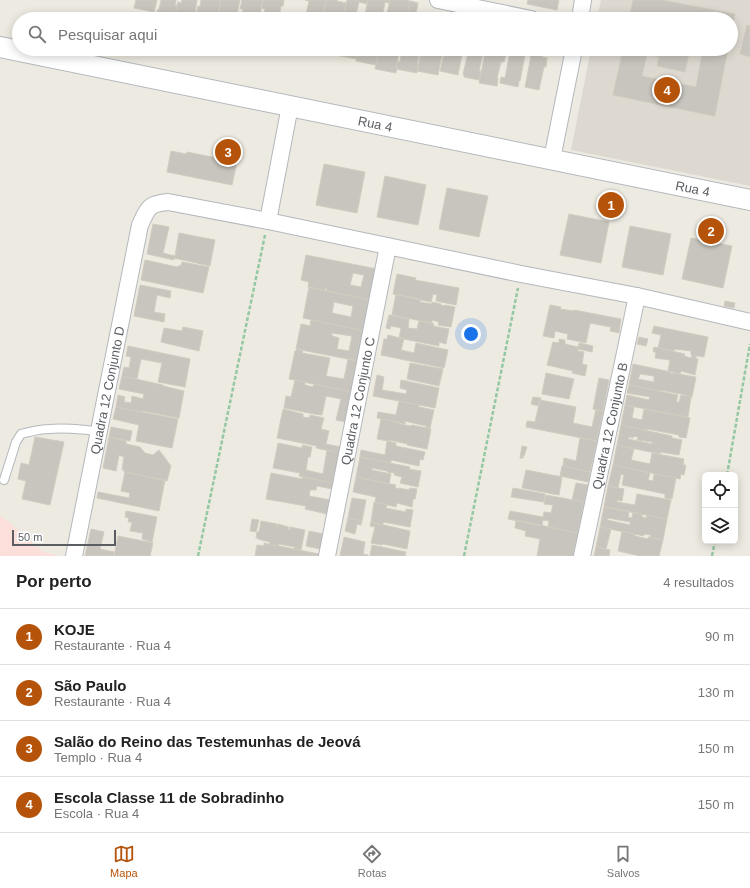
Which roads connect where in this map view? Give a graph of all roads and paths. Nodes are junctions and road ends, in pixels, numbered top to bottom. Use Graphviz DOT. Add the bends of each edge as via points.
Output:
graph roads {
  1 [pos="438,0"];
  2 [pos="583,0"];
  3 [pos="497,12"];
  4 [pos="581,12"];
  5 [pos="0,47"];
  6 [pos="12,49"];
  7 [pos="44,56"];
  8 [pos="573,56"];
  9 [pos="290,106"];
  10 [pos="552,159"];
  11 [pos="750,200"];
  12 [pos="268,221"];
  13 [pos="388,246"];
  14 [pos="521,274"];
  15 [pos="636,296"];
  16 [pos="750,322"];
  17 [pos="750,344"];
  18 [pos="99,431"];
  19 [pos="728,472"];
  20 [pos="4,480"];
  21 [pos="714,544"];
  22 [pos="74,556"];
  23 [pos="198,556"];
  24 [pos="327,556"];
  25 [pos="464,556"];
  26 [pos="582,556"];
  27 [pos="712,556"];
  1 -- 3 [label="street"];
  2 -- 4 [label="street"];
  5 -- 6 [label="street, Rua 4"];
  7 -- 9 [label="street, Rua 4"];
  8 -- 10 [label="street"];
  9 -- 10 [label="street, Rua 4"];
  9 -- 12 [label="street"];
  10 -- 11 [label="street, Rua 4"];
  12 -- 13 [label="street, Quadra 12 Conjunto D"];
  12 -- 18 [label="street, Quadra 12 Conjunto D" via="168,202 150,207 140,225"];
  12 -- 23 [label="path"];
  13 -- 14 [label="street, Quadra 12 Conjunto D"];
  13 -- 24 [label="street, Quadra 12 Conjunto C"];
  14 -- 15 [label="street, Quadra 12 Conjunto D"];
  14 -- 25 [label="path"];
  15 -- 16 [label="street, Quadra 12 Conjunto D"];
  15 -- 26 [label="street, Quadra 12 Conjunto B"];
  17 -- 19 [label="path"];
  18 -- 20 [label="lane" via="50,428 21,434"];
  18 -- 22 [label="street, Quadra 12 Conjunto D"];
  21 -- 27 [label="path"];
}
